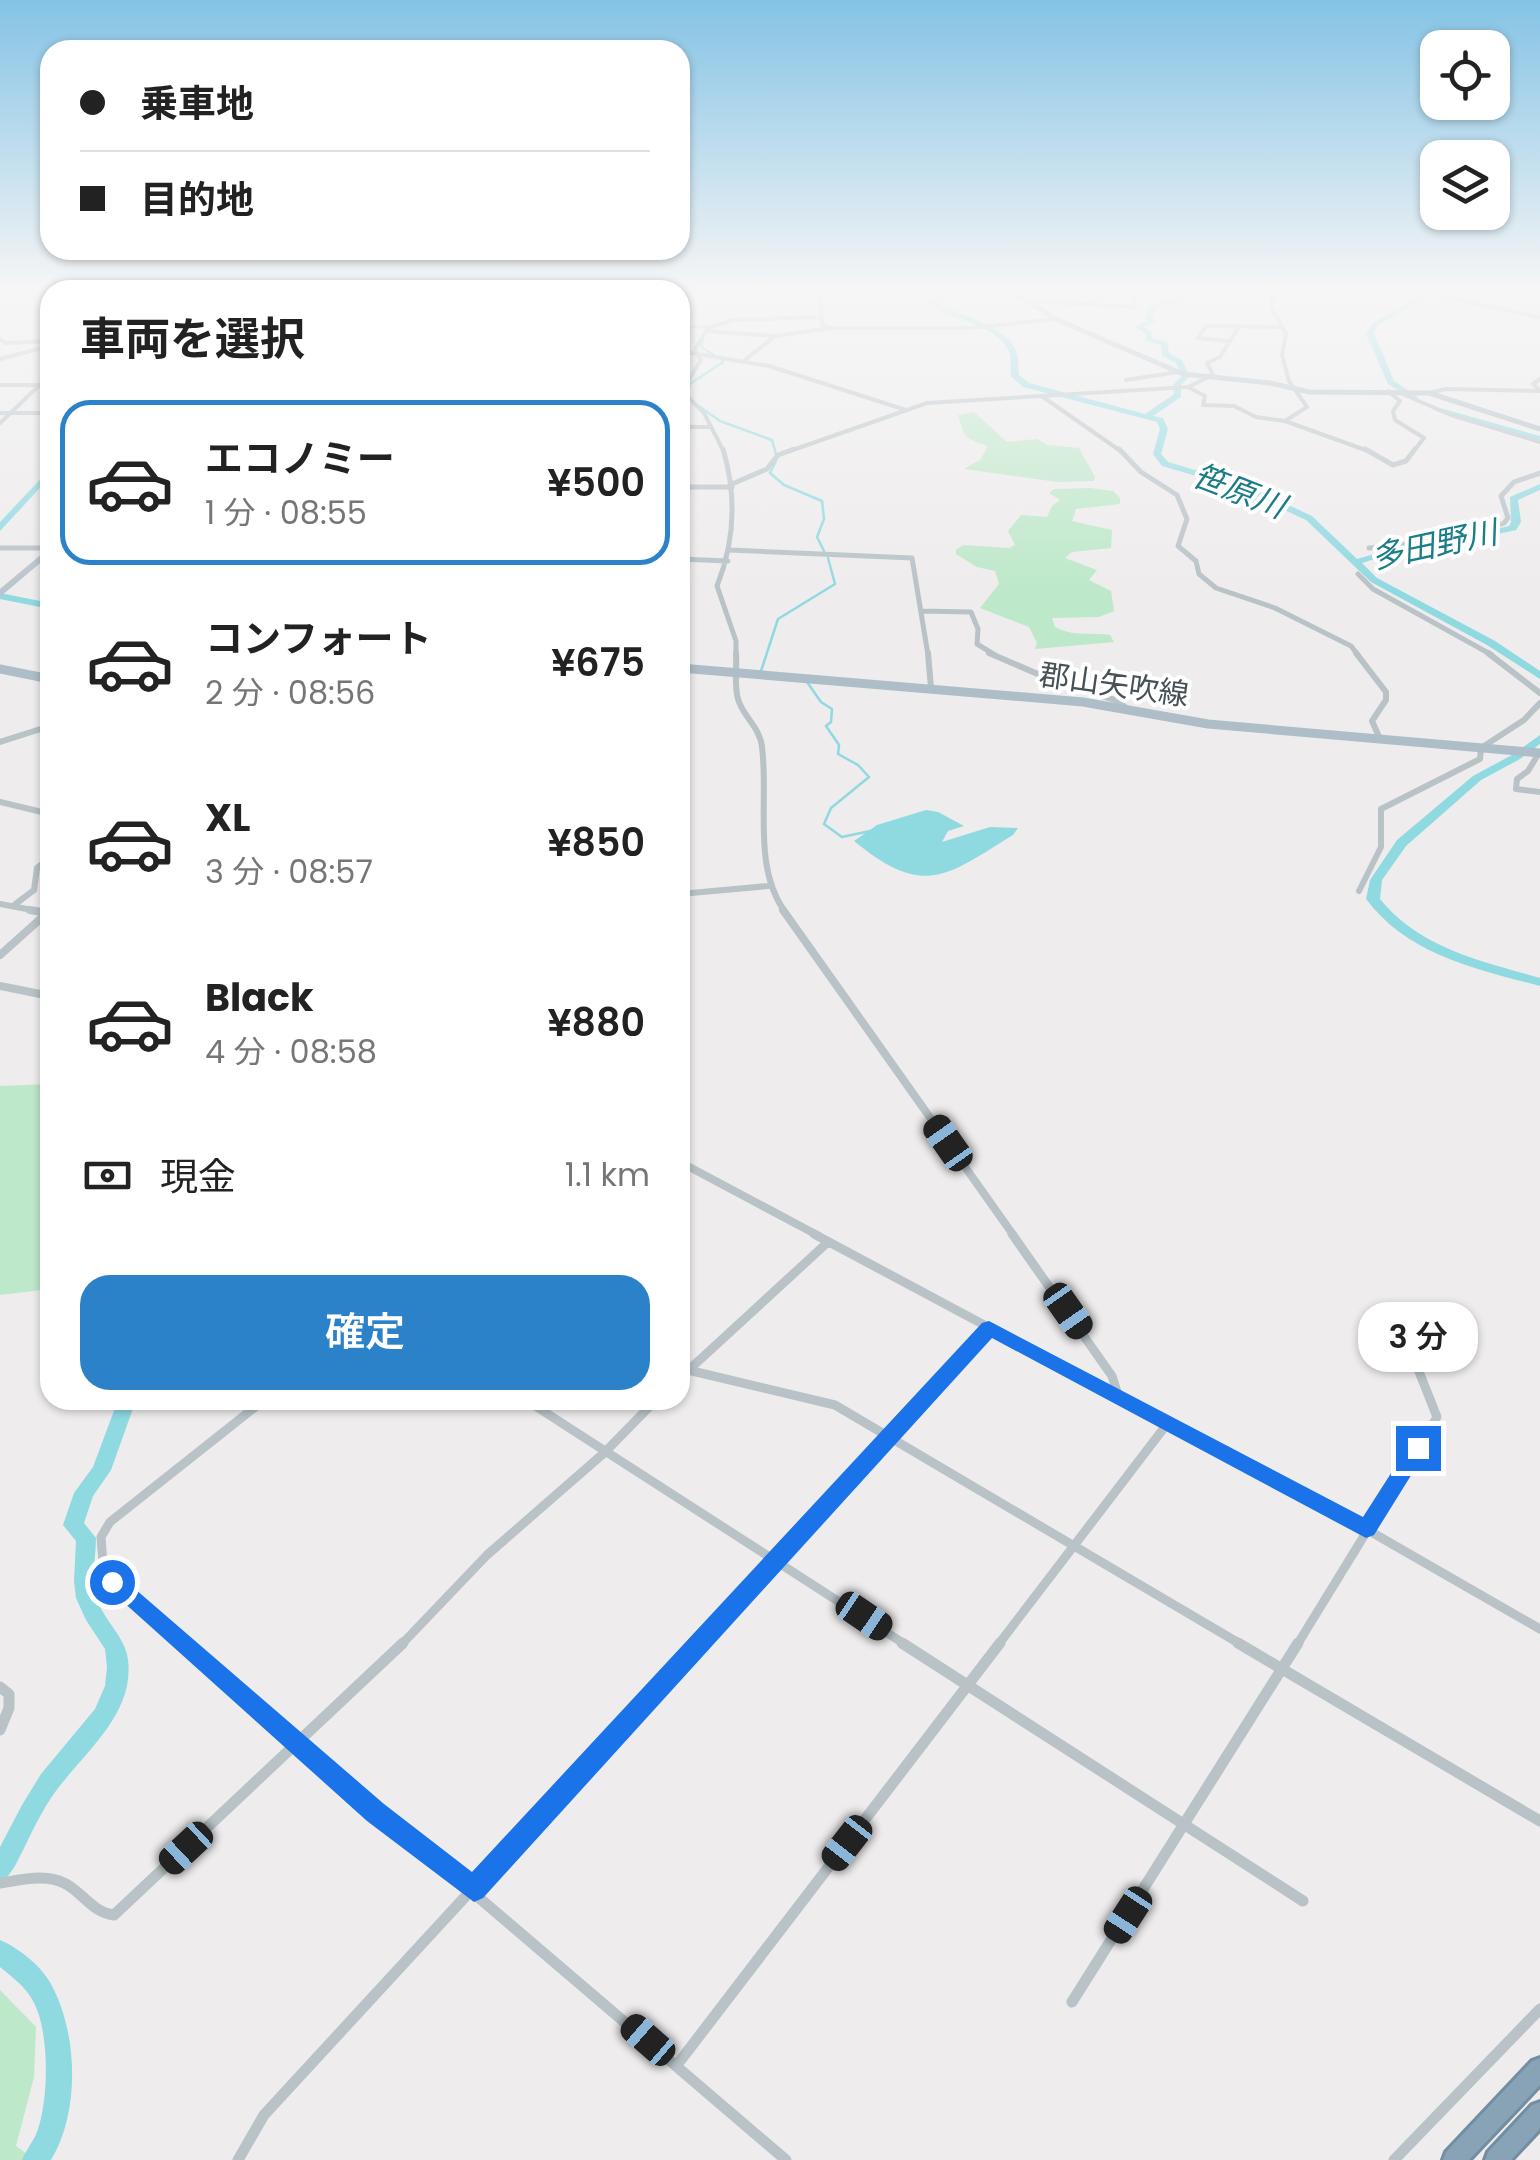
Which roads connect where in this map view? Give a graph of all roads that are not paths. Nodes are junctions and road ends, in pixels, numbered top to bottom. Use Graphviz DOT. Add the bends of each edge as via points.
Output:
graph roads {
  1 [pos="34,390"];
  2 [pos="841,390"];
  3 [pos="1134,390"];
  4 [pos="1192,390"];
  5 [pos="1295,390"];
  6 [pos="1353,390"];
  7 [pos="1442,390"];
  8 [pos="1484,390"];
  9 [pos="1392,391"];
  10 [pos="1540,391"];
  11 [pos="1424,393"];
  12 [pos="1047,397"];
  13 [pos="690,399"];
  14 [pos="906,410"];
  15 [pos="0,413"];
  16 [pos="10,413"];
  17 [pos="40,413"];
  18 [pos="1285,421"];
  19 [pos="0,423"];
  20 [pos="690,426"];
  21 [pos="711,426"];
  22 [pos="1540,428"];
  23 [pos="1540,442"];
  24 [pos="1540,474"];
  25 [pos="732,486"];
  26 [pos="690,487"];
  27 [pos="1280,496"];
  28 [pos="1254,501"];
  29 [pos="0,548"];
  30 [pos="1370,548"];
  31 [pos="40,550"];
  32 [pos="730,550"];
  33 [pos="40,559"];
  34 [pos="690,559"];
  35 [pos="728,561"];
  36 [pos="1358,574"];
  37 [pos="1,592"];
  38 [pos="921,611"];
  39 [pos="690,669"];
  40 [pos="0,670"];
  41 [pos="738,673"];
  42 [pos="40,677"];
  43 [pos="931,688"];
  44 [pos="1540,692"];
  45 [pos="1540,703"];
  46 [pos="1126,708"];
  47 [pos="40,729"];
  48 [pos="1380,739"];
  49 [pos="0,742"];
  50 [pos="1482,748"];
  51 [pos="1538,753"];
  52 [pos="1540,792"];
  53 [pos="0,802"];
  54 [pos="40,812"];
  55 [pos="40,866"];
  56 [pos="768,886"];
  57 [pos="1359,890"];
  58 [pos="690,893"];
  59 [pos="0,904"];
  60 [pos="12,906"];
  61 [pos="40,912"];
  62 [pos="40,919"];
  63 [pos="0,955"];
  64 [pos="0,986"];
  65 [pos="40,994"];
  66 [pos="690,1167"];
  67 [pos="828,1242"];
  68 [pos="989,1328"];
  69 [pos="1416,1364"];
  70 [pos="690,1368"];
  71 [pos="690,1375"];
  72 [pos="1119,1398"];
  73 [pos="251,1410"];
  74 [pos="541,1410"];
  75 [pos="646,1410"];
  76 [pos="1167,1424"];
  77 [pos="890,1437"];
  78 [pos="604,1452"];
  79 [pos="1366,1529"];
  80 [pos="1076,1547"];
  81 [pos="776,1562"];
  82 [pos="1540,1629"];
  83 [pos="1281,1668"];
  84 [pos="969,1684"];
  85 [pos="0,1687"];
  86 [pos="0,1730"];
  87 [pos="296,1744"];
  88 [pos="1540,1821"];
  89 [pos="1186,1824"];
  90 [pos="0,1883"];
  91 [pos="474,1890"];
  92 [pos="1303,1902"];
  93 [pos="1072,2002"];
  94 [pos="1540,2009"];
  95 [pos="677,2065"];
  96 [pos="1540,2070"];
  97 [pos="1540,2113"];
  98 [pos="238,2160"];
  99 [pos="786,2160"];
  100 [pos="1394,2160"];
  101 [pos="1454,2160"];
  102 [pos="1496,2160"];
  1 -- 16 [label="street"];
  2 -- 14 [label="street"];
  3 -- 12 [label="street"];
  4 -- 18 [label="street" via="1204,396 1203,405"];
  5 -- 18 [label="street" via="1307,408"];
  6 -- 9 [label="main road"];
  7 -- 11 [label="street"];
  8 -- 10 [label="street"];
  9 -- 11 [label="main road"];
  9 -- 18 [label="street" via="1400,401 1394,420 1424,438 1393,466"];
  9 -- 23 [label="street"];
  11 -- 22 [label="main road"];
  12 -- 14 [label="street" via="947,401"];
  12 -- 48 [label="street" via="1176,495 1186,519 1178,546 1206,581 1359,654 1386,692 1372,721"];
  13 -- 21 [label="street"];
  14 -- 25 [label="street" via="778,454 767,469"];
  15 -- 16 [label="street"];
  16 -- 17 [label="street"];
  16 -- 19 [label="street"];
  20 -- 21 [label="street"];
  21 -- 25 [label="street"];
  24 -- 30 [label="street" via="1514,482 1501,496 1504,524 1464,538"];
  25 -- 26 [label="street"];
  25 -- 32 [label="street"];
  27 -- 28 [label="street"];
  29 -- 31 [label="street"];
  32 -- 35 [label="street"];
  32 -- 38 [label="street" via="910,557"];
  33 -- 37 [label="main road"];
  34 -- 35 [label="street"];
  35 -- 41 [label="street" via="717,586 733,628"];
  36 -- 44 [label="street" via="1373,589 1486,650"];
  38 -- 43 [label="street"];
  38 -- 46 [label="street" via="971,612 982,650"];
  39 -- 41 [label="main road, 郡山矢吹線"];
  40 -- 42 [label="main road"];
  41 -- 43 [label="main road, 郡山矢吹線"];
  41 -- 56 [label="street" via="738,700 762,744"];
  43 -- 46 [label="main road, 郡山矢吹線"];
  45 -- 50 [label="street"];
  46 -- 48 [label="main road, 郡山矢吹線" via="1208,724"];
  47 -- 49 [label="street"];
  48 -- 50 [label="main road, 郡山矢吹線"];
  50 -- 51 [label="main road, 郡山矢吹線"];
  50 -- 57 [label="street" via="1470,765 1382,808 1382,840"];
  51 -- 52 [label="street" via="1516,789"];
  53 -- 54 [label="street"];
  55 -- 60 [label="street" via="36,888"];
  56 -- 58 [label="street"];
  56 -- 72 [label="street" via="1112,1376"];
  59 -- 60 [label="street"];
  60 -- 61 [label="street"];
  62 -- 63 [label="street"];
  64 -- 65 [label="street"];
  66 -- 67 [label="street"];
  67 -- 68 [label="street"];
  67 -- 70 [label="street"];
  68 -- 72 [label="street"];
  68 -- 77 [label="street"];
  69 -- 79 [label="street" via="1437,1417"];
  71 -- 77 [label="street" via="830,1402"];
  72 -- 76 [label="street"];
  73 -- 87 [label="street" via="110,1522 101,1537 102,1571"];
  74 -- 78 [label="street"];
  75 -- 78 [label="street"];
  76 -- 79 [label="street"];
  76 -- 80 [label="street"];
  77 -- 80 [label="street"];
  77 -- 81 [label="street"];
  78 -- 81 [label="street"];
  78 -- 87 [label="street" via="487,1555"];
  79 -- 82 [label="street"];
  79 -- 83 [label="street"];
  80 -- 83 [label="street"];
  80 -- 84 [label="street"];
  81 -- 84 [label="street"];
  81 -- 91 [label="street"];
  83 -- 88 [label="street"];
  83 -- 89 [label="street"];
  84 -- 89 [label="street"];
  84 -- 95 [label="street"];
  85 -- 86 [label="street" via="10,1702"];
  87 -- 90 [label="street" via="114,1915 103,1915 54,1879"];
  87 -- 91 [label="street"];
  89 -- 92 [label="street"];
  89 -- 93 [label="street"];
  91 -- 95 [label="street"];
  91 -- 98 [label="street" via="264,2114"];
  94 -- 100 [label="street"];
  95 -- 99 [label="street"];
  96 -- 101 [label="highway"];
  97 -- 102 [label="highway"];
}
